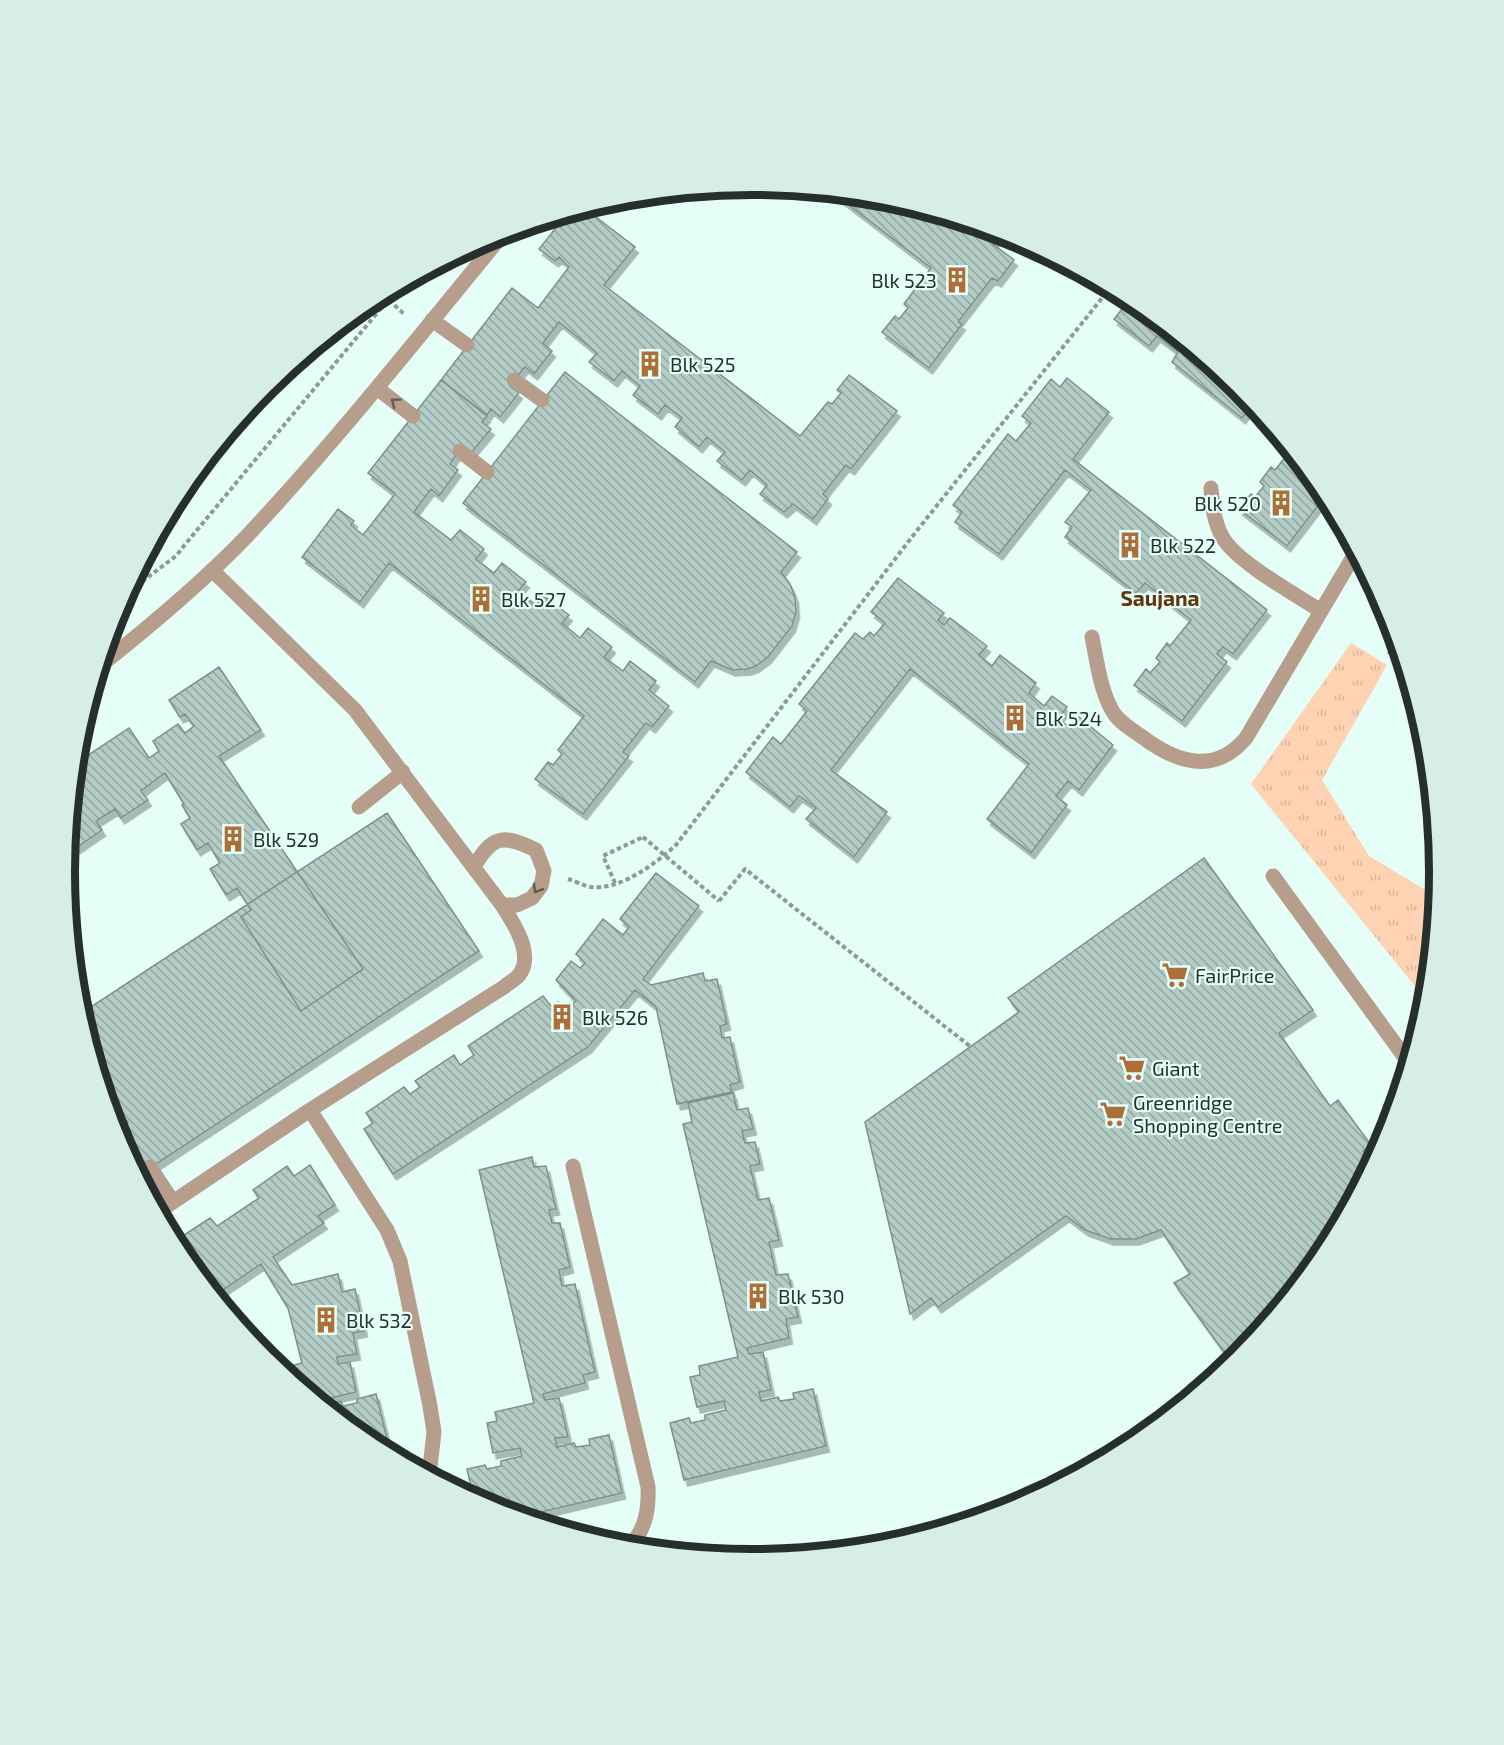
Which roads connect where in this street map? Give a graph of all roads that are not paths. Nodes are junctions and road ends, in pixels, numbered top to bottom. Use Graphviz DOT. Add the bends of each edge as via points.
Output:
graph roads {
  1 [pos="492,247"];
  2 [pos="432,320"];
  3 [pos="467,345"];
  4 [pos="514,380"];
  5 [pos="377,388"];
  6 [pos="542,400"];
  7 [pos="412,416"];
  8 [pos="459,451"];
  9 [pos="487,472"];
  10 [pos="1211,488"];
  11 [pos="1352,559"];
  12 [pos="212,570"];
  13 [pos="1321,611"];
  14 [pos="1092,637"];
  15 [pos="110,657"];
  16 [pos="403,772"];
  17 [pos="359,807"];
  18 [pos="474,867"];
  19 [pos="1273,876"];
  20 [pos="502,905"];
  21 [pos="1404,1056"];
  22 [pos="310,1110"];
  23 [pos="573,1166"];
  24 [pos="150,1167"];
  25 [pos="173,1202"];
  26 [pos="164,1208"];
  27 [pos="430,1468"];
  28 [pos="635,1539"];
  1 -- 2 [label="lane"];
  2 -- 3 [label="lane"];
  2 -- 5 [label="lane"];
  4 -- 6 [label="lane"];
  7 -- 5 [label="lane, one-way"];
  5 -- 12 [label="lane"];
  8 -- 9 [label="lane"];
  10 -- 13 [label="lane" via="1215,519 1230,548"];
  11 -- 13 [label="lane"];
  12 -- 15 [label="lane"];
  12 -- 16 [label="lane" via="355,710"];
  13 -- 14 [label="lane" via="1246,738 1220,758 1196,762 1159,750 1120,721 1107,699"];
  16 -- 17 [label="lane"];
  16 -- 18 [label="lane"];
  18 -- 20 [label="lane"];
  18 -- 20 [label="lane, one-way" via="486,848 500,840 516,840 537,850 544,871 541,886 532,898 516,905"];
  19 -- 21 [label="lane"];
  20 -- 22 [label="lane" via="522,943 523,967 519,974"];
  22 -- 25 [label="lane"];
  22 -- 27 [label="lane" via="387,1230 400,1261 434,1432"];
  23 -- 28 [label="lane" via="648,1487 647,1512"];
  24 -- 25 [label="lane"];
  25 -- 26 [label="lane"];
}
